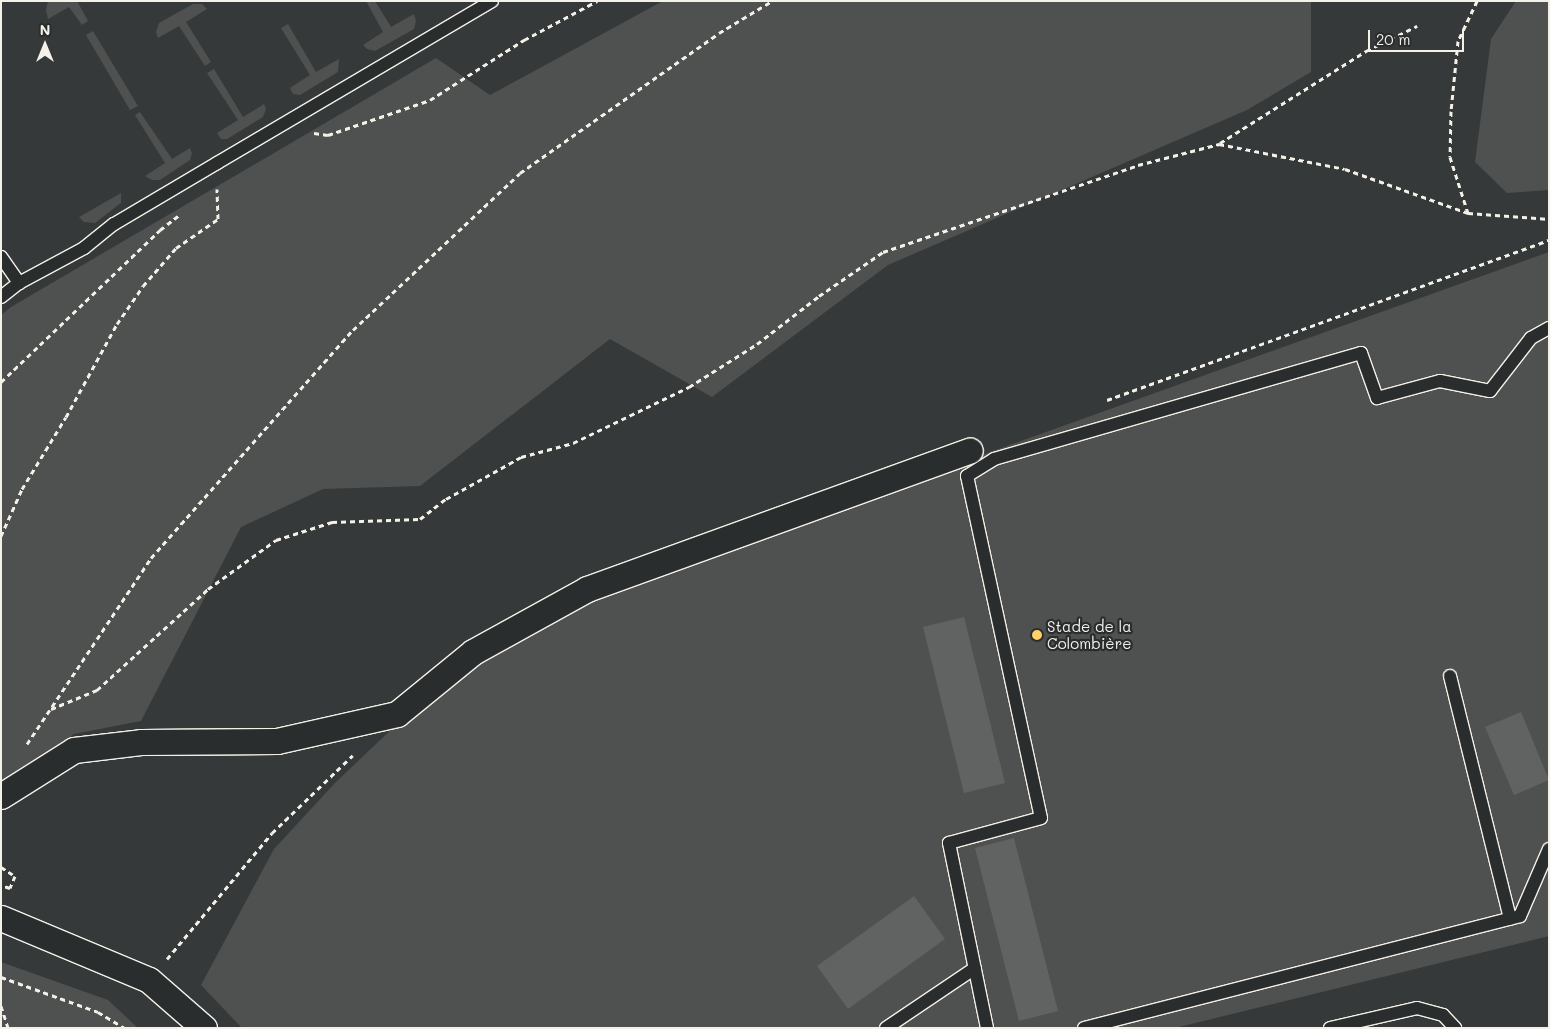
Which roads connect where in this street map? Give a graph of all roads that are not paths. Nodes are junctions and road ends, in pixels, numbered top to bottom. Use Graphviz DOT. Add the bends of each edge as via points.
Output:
graph roads {
  1 [pos="492,1"];
  2 [pos="1,257"];
  3 [pos="19,283"];
  4 [pos="1,296"];
  5 [pos="1549,328"];
  6 [pos="970,450"];
  7 [pos="1450,676"];
  8 [pos="1,796"];
  9 [pos="1549,848"];
  10 [pos="1,918"];
  11 [pos="1510,919"];
  12 [pos="975,968"];
  13 [pos="204,1028"];
  14 [pos="886,1028"];
  15 [pos="987,1028"];
  16 [pos="1084,1028"];
  17 [pos="1330,1028"];
  18 [pos="1454,1028"];
  1 -- 3 [label="lane" via="114,224 84,248"];
  2 -- 3 [label="lane"];
  3 -- 4 [label="lane"];
  5 -- 12 [label="lane" via="1532,338 1490,391 1440,381 1377,398 1362,353 994,459 967,476 1041,818 949,843"];
  6 -- 8 [label="street" via="587,589 473,652 397,714 277,741 141,742 74,750"];
  7 -- 11 [label="lane"];
  9 -- 11 [label="lane" via="1520,916"];
  10 -- 13 [label="street" via="149,980"];
  11 -- 16 [label="lane"];
  12 -- 14 [label="lane"];
  12 -- 15 [label="lane"];
  17 -- 18 [label="lane" via="1417,1008 1443,1015"];
}
